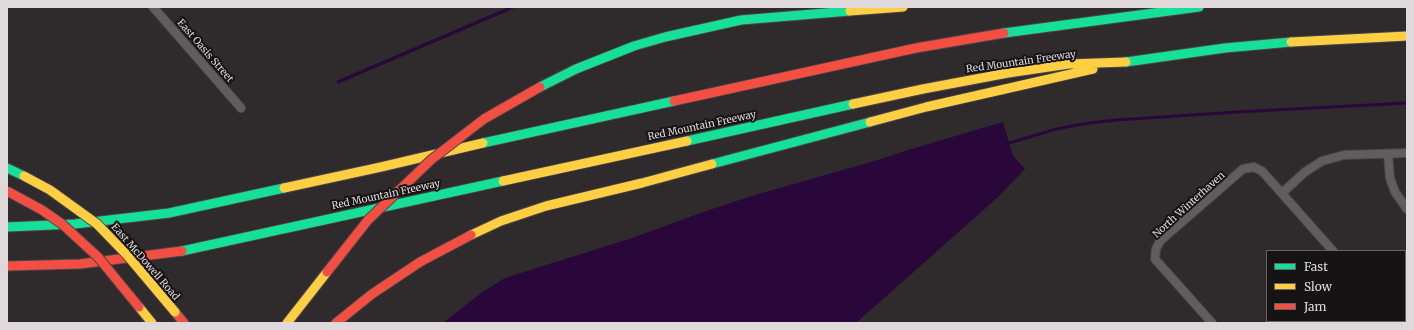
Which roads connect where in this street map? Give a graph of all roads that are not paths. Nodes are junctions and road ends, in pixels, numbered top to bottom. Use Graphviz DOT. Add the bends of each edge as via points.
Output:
graph roads {
  1 [pos="153,7"];
  2 [pos="903,7"];
  3 [pos="1199,7"];
  4 [pos="1407,36"];
  5 [pos="1117,64"];
  6 [pos="241,108"];
  7 [pos="1407,153"];
  8 [pos="1388,154"];
  9 [pos="7,168"];
  10 [pos="7,191"];
  11 [pos="1282,193"];
  12 [pos="1407,209"];
  13 [pos="7,226"];
  14 [pos="1331,250"];
  15 [pos="7,266"];
  16 [pos="152,323"];
  17 [pos="184,323"];
  18 [pos="287,323"];
  19 [pos="336,323"];
  20 [pos="1212,323"];
  1 -- 6 [label="street, East Oasis Street"];
  2 -- 18 [label="main road, bridge" via="741,20 700,29 634,46 576,69 540,87 484,120 411,178 368,220"];
  3 -- 13 [label="main road" via="1001,33 916,48 169,213 75,224"];
  4 -- 5 [label="main road, Red Mountain Freeway" via="1315,40 1225,48"];
  5 -- 15 [label="main road, Red Mountain Freeway" via="1069,64 923,89 189,250 80,264"];
  5 -- 19 [label="main road" via="919,109 546,206 459,240 372,294"];
  7 -- 8 [label="street"];
  8 -- 11 [label="street" via="1344,155 1322,162 1305,172"];
  8 -- 12 [label="street" via="1390,178 1395,192"];
  9 -- 17 [label="main road, East McDowell Road, bridge" via="50,190 97,224 127,255"];
  10 -- 16 [label="main road, bridge" via="42,210 80,240 98,257"];
  11 -- 14 [label="street"];
  11 -- 20 [label="street, North Winterhaven" via="1262,170 1254,167 1243,169 1160,241 1155,259"];
}
